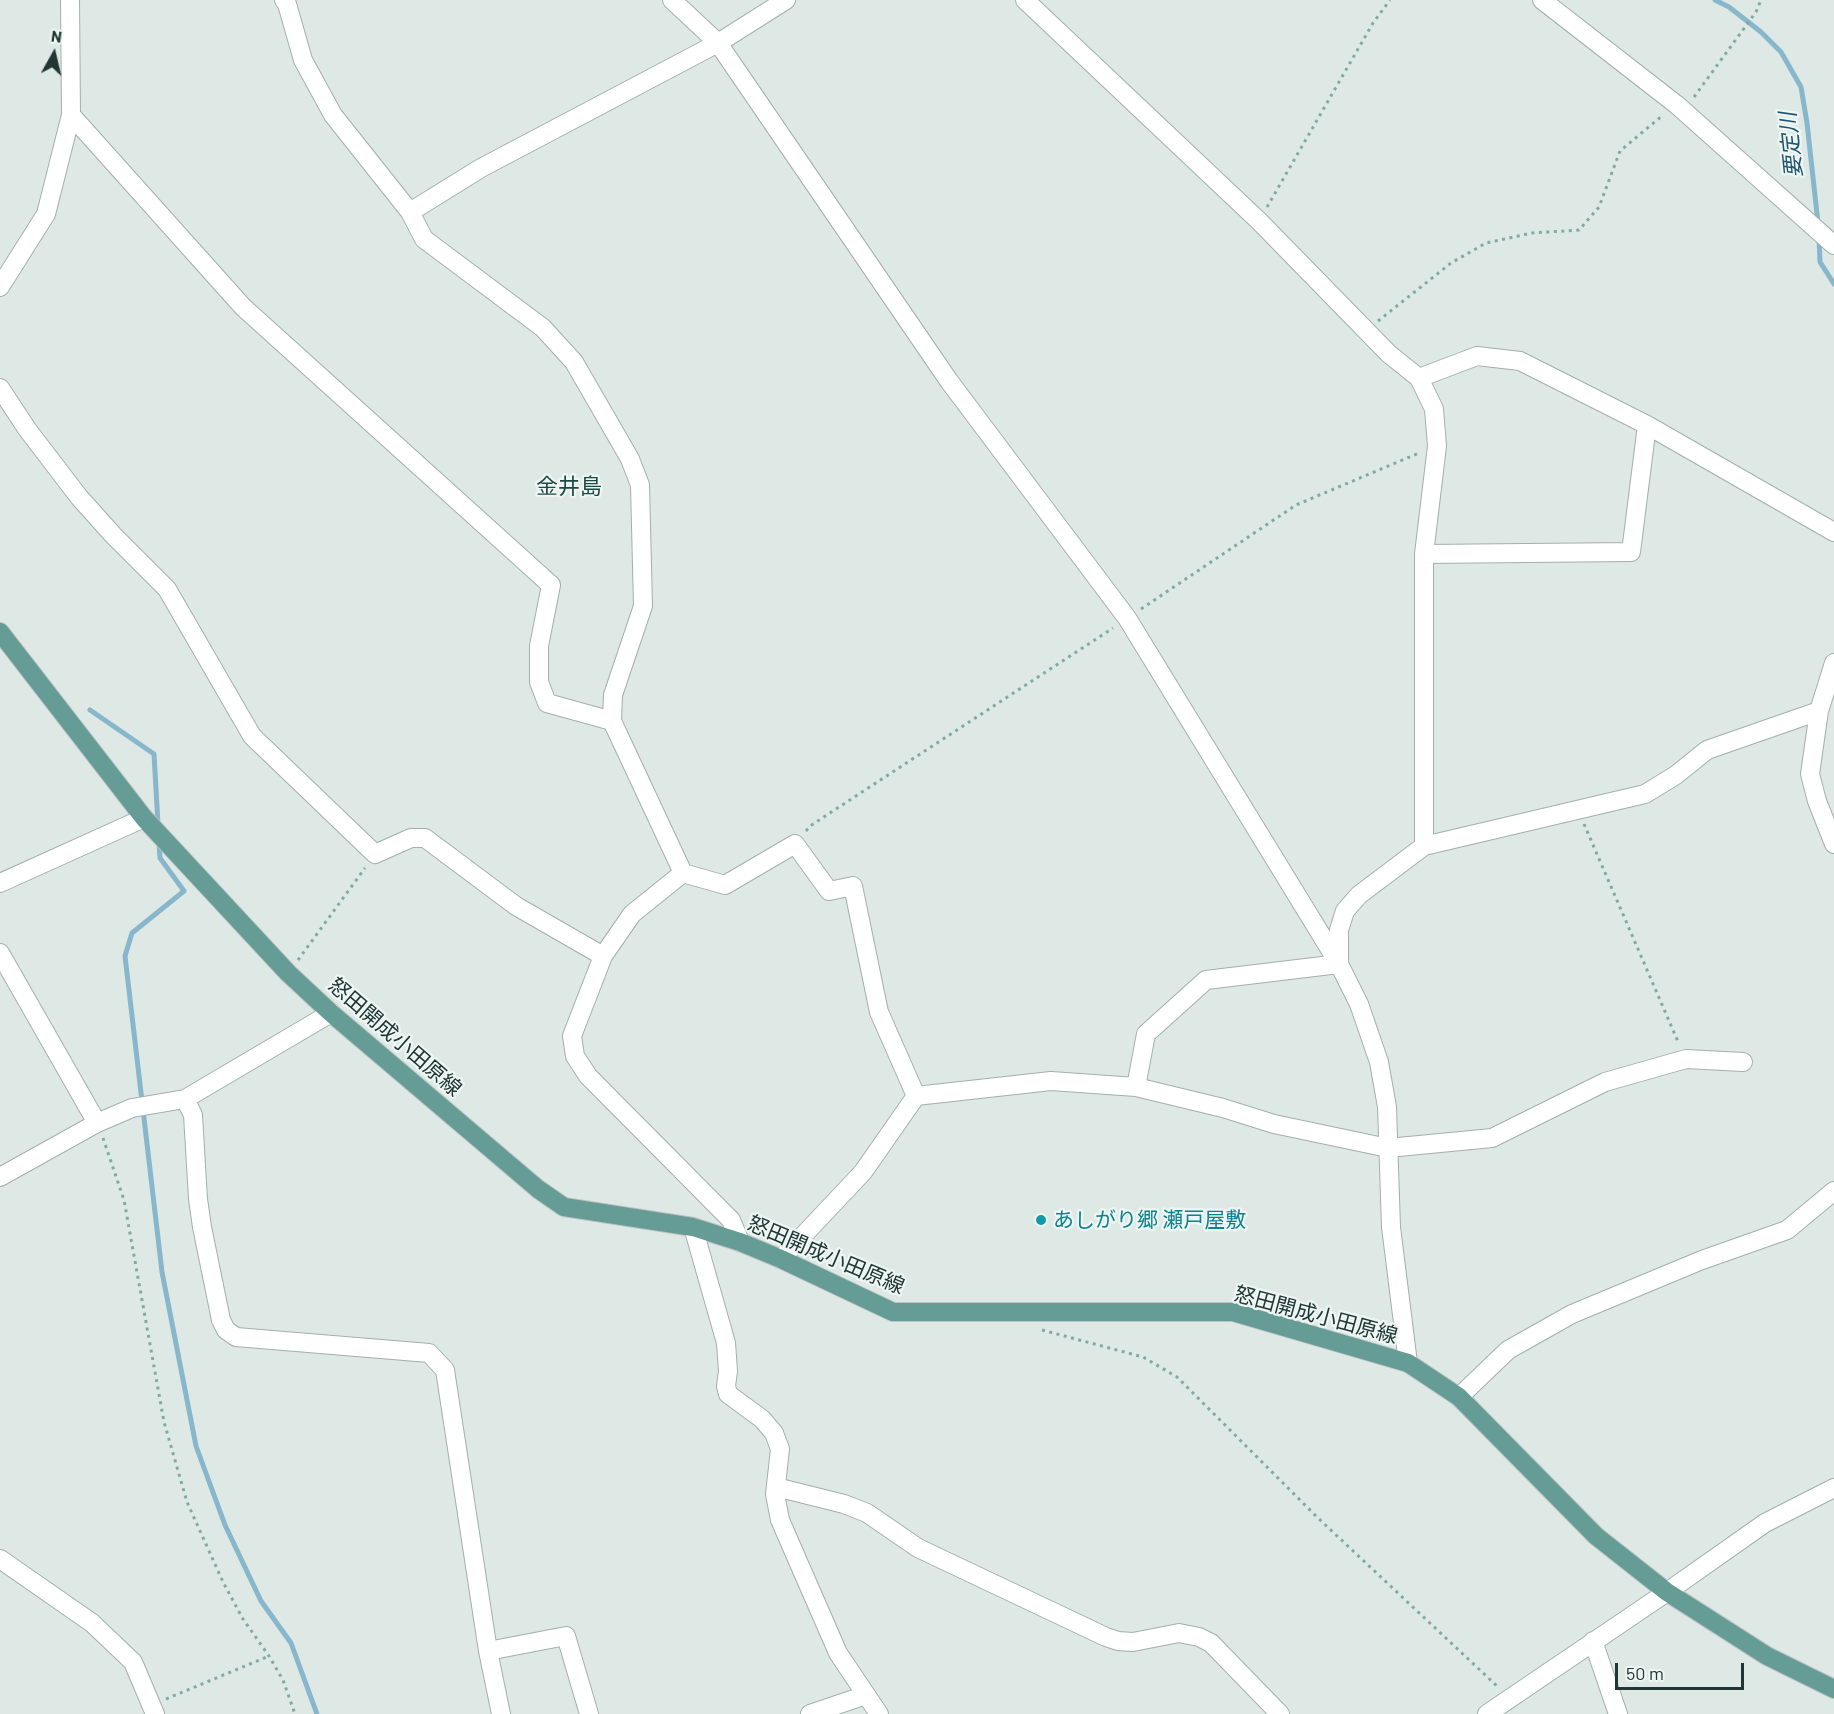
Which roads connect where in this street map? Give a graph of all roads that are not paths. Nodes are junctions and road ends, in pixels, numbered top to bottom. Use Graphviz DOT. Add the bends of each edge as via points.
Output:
graph roads {
  1 [pos="70,0"];
  2 [pos="284,0"];
  3 [pos="672,0"];
  4 [pos="786,0"];
  5 [pos="1025,0"];
  6 [pos="1542,0"];
  7 [pos="718,43"];
  8 [pos="71,115"];
  9 [pos="410,212"];
  10 [pos="1834,245"];
  11 [pos="0,286"];
  12 [pos="1419,378"];
  13 [pos="0,388"];
  14 [pos="1647,425"];
  15 [pos="1834,532"];
  16 [pos="1424,554"];
  17 [pos="0,632"];
  18 [pos="1834,663"];
  19 [pos="1819,711"];
  20 [pos="612,721"];
  21 [pos="146,820"];
  22 [pos="1834,844"];
  23 [pos="1424,846"];
  24 [pos="683,873"];
  25 [pos="0,882"];
  26 [pos="0,953"];
  27 [pos="603,956"];
  28 [pos="1339,964"];
  29 [pos="331,1013"];
  30 [pos="1743,1062"];
  31 [pos="1136,1087"];
  32 [pos="916,1096"];
  33 [pos="185,1100"];
  34 [pos="97,1122"];
  35 [pos="1388,1148"];
  36 [pos="0,1177"];
  37 [pos="1834,1191"];
  38 [pos="693,1227"];
  39 [pos="740,1242"];
  40 [pos="781,1259"];
  41 [pos="1408,1363"];
  42 [pos="1459,1397"];
  43 [pos="776,1487"];
  44 [pos="1834,1488"];
  45 [pos="0,1559"];
  46 [pos="1667,1592"];
  47 [pos="1593,1641"];
  48 [pos="489,1651"];
  49 [pos="1834,1689"];
  50 [pos="866,1695"];
  51 [pos="154,1709"];
  52 [pos="501,1714"];
  53 [pos="589,1714"];
  54 [pos="810,1714"];
  55 [pos="879,1714"];
  56 [pos="1280,1714"];
  57 [pos="1487,1714"];
  58 [pos="1618,1714"];
  1 -- 8 [label="street"];
  2 -- 9 [label="street" via="303,60 333,115"];
  3 -- 7 [label="street"];
  4 -- 7 [label="street"];
  5 -- 12 [label="street" via="1259,221 1389,354"];
  6 -- 10 [label="street" via="1680,108"];
  7 -- 9 [label="street" via="481,168"];
  7 -- 28 [label="street" via="950,381 1127,618"];
  8 -- 11 [label="street" via="46,214"];
  8 -- 20 [label="street" via="243,307 551,585 539,646 539,682 547,703"];
  9 -- 20 [label="street" via="424,239 543,328 574,362 630,459 640,485 643,606 613,695"];
  12 -- 14 [label="street" via="1477,356 1520,361"];
  12 -- 16 [label="street" via="1434,409 1437,446"];
  13 -- 27 [label="street" via="79,497 167,589 252,736 375,854 411,837 425,838 516,906"];
  14 -- 15 [label="street"];
  14 -- 16 [label="street" via="1631,552"];
  16 -- 23 [label="street"];
  17 -- 21 [label="main road, 怒田開成小田原線"];
  18 -- 19 [label="street"];
  19 -- 22 [label="street" via="1810,774"];
  19 -- 23 [label="street" via="1707,750 1645,794"];
  20 -- 24 [label="street"];
  21 -- 25 [label="street"];
  21 -- 29 [label="main road, 怒田開成小田原線" via="288,973"];
  23 -- 28 [label="street" via="1359,895 1345,911 1339,930"];
  24 -- 27 [label="street" via="632,914"];
  24 -- 32 [label="street" via="725,885 795,844 829,891 853,886 879,1012"];
  26 -- 34 [label="street"];
  27 -- 39 [label="street" via="572,1036 575,1056 588,1076 731,1220"];
  28 -- 31 [label="street" via="1206,980 1146,1034"];
  28 -- 35 [label="street" via="1359,1004 1379,1062 1387,1107"];
  29 -- 33 [label="street"];
  29 -- 38 [label="main road, 怒田開成小田原線" via="564,1207"];
  30 -- 35 [label="street" via="1686,1059 1605,1082 1492,1138"];
  31 -- 32 [label="street" via="1051,1082"];
  31 -- 35 [label="street" via="1274,1124"];
  32 -- 40 [label="street" via="863,1172"];
  33 -- 34 [label="street" via="132,1108"];
  33 -- 48 [label="street" via="193,1115 202,1227 226,1330 236,1337 429,1353 445,1370"];
  34 -- 36 [label="street"];
  35 -- 41 [label="street" via="1391,1227"];
  37 -- 42 [label="street" via="1786,1230 1572,1314 1508,1350"];
  38 -- 39 [label="main road, 怒田開成小田原線"];
  38 -- 43 [label="street" via="726,1343 728,1394 774,1433 780,1449"];
  39 -- 40 [label="main road, 怒田開成小田原線"];
  40 -- 41 [label="main road, 怒田開成小田原線" via="893,1312 1233,1312"];
  41 -- 42 [label="main road, 怒田開成小田原線"];
  42 -- 46 [label="main road, 怒田開成小田原線" via="1596,1536"];
  43 -- 50 [label="street" via="780,1520 838,1653"];
  43 -- 56 [label="street" via="867,1513 918,1548 1106,1637 1133,1642 1179,1633 1199,1637 1211,1643"];
  44 -- 46 [label="street" via="1765,1523"];
  45 -- 51 [label="street" via="92,1623 134,1662"];
  46 -- 47 [label="street"];
  46 -- 49 [label="main road, 怒田開成小田原線" via="1767,1656"];
  47 -- 57 [label="street"];
  47 -- 58 [label="street"];
  48 -- 52 [label="street"];
  48 -- 53 [label="street" via="566,1636"];
  50 -- 54 [label="street"];
  50 -- 55 [label="street"];
}
